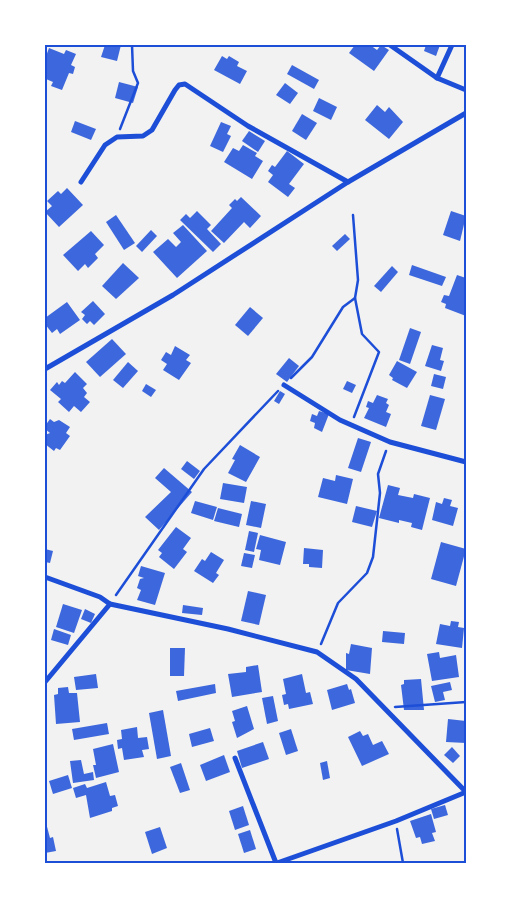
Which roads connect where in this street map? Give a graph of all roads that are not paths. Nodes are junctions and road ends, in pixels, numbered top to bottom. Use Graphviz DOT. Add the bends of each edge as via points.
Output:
graph roads {
  1 [pos="390,45"];
  2 [pos="452,45"];
  3 [pos="437,78"];
  4 [pos="466,90"];
  5 [pos="466,113"];
  6 [pos="81,182"];
  7 [pos="348,182"];
  8 [pos="46,366"];
  9 [pos="284,385"];
  10 [pos="466,462"];
  11 [pos="45,577"];
  12 [pos="110,604"];
  13 [pos="45,682"];
  14 [pos="235,758"];
  15 [pos="466,792"];
  16 [pos="276,863"];
  1 -- 3 [label="street"];
  2 -- 3 [label="street"];
  3 -- 4 [label="street"];
  5 -- 7 [label="street"];
  6 -- 7 [label="street" via="105,145 116,137 148,134 179,85 189,84 248,126"];
  7 -- 8 [label="street" via="173,295"];
  9 -- 10 [label="street" via="351,425 390,442"];
  11 -- 12 [label="street" via="100,597"];
  12 -- 13 [label="street"];
  12 -- 15 [label="street" via="317,652 356,679"];
  14 -- 16 [label="street"];
  15 -- 16 [label="street" via="396,821"];
}
